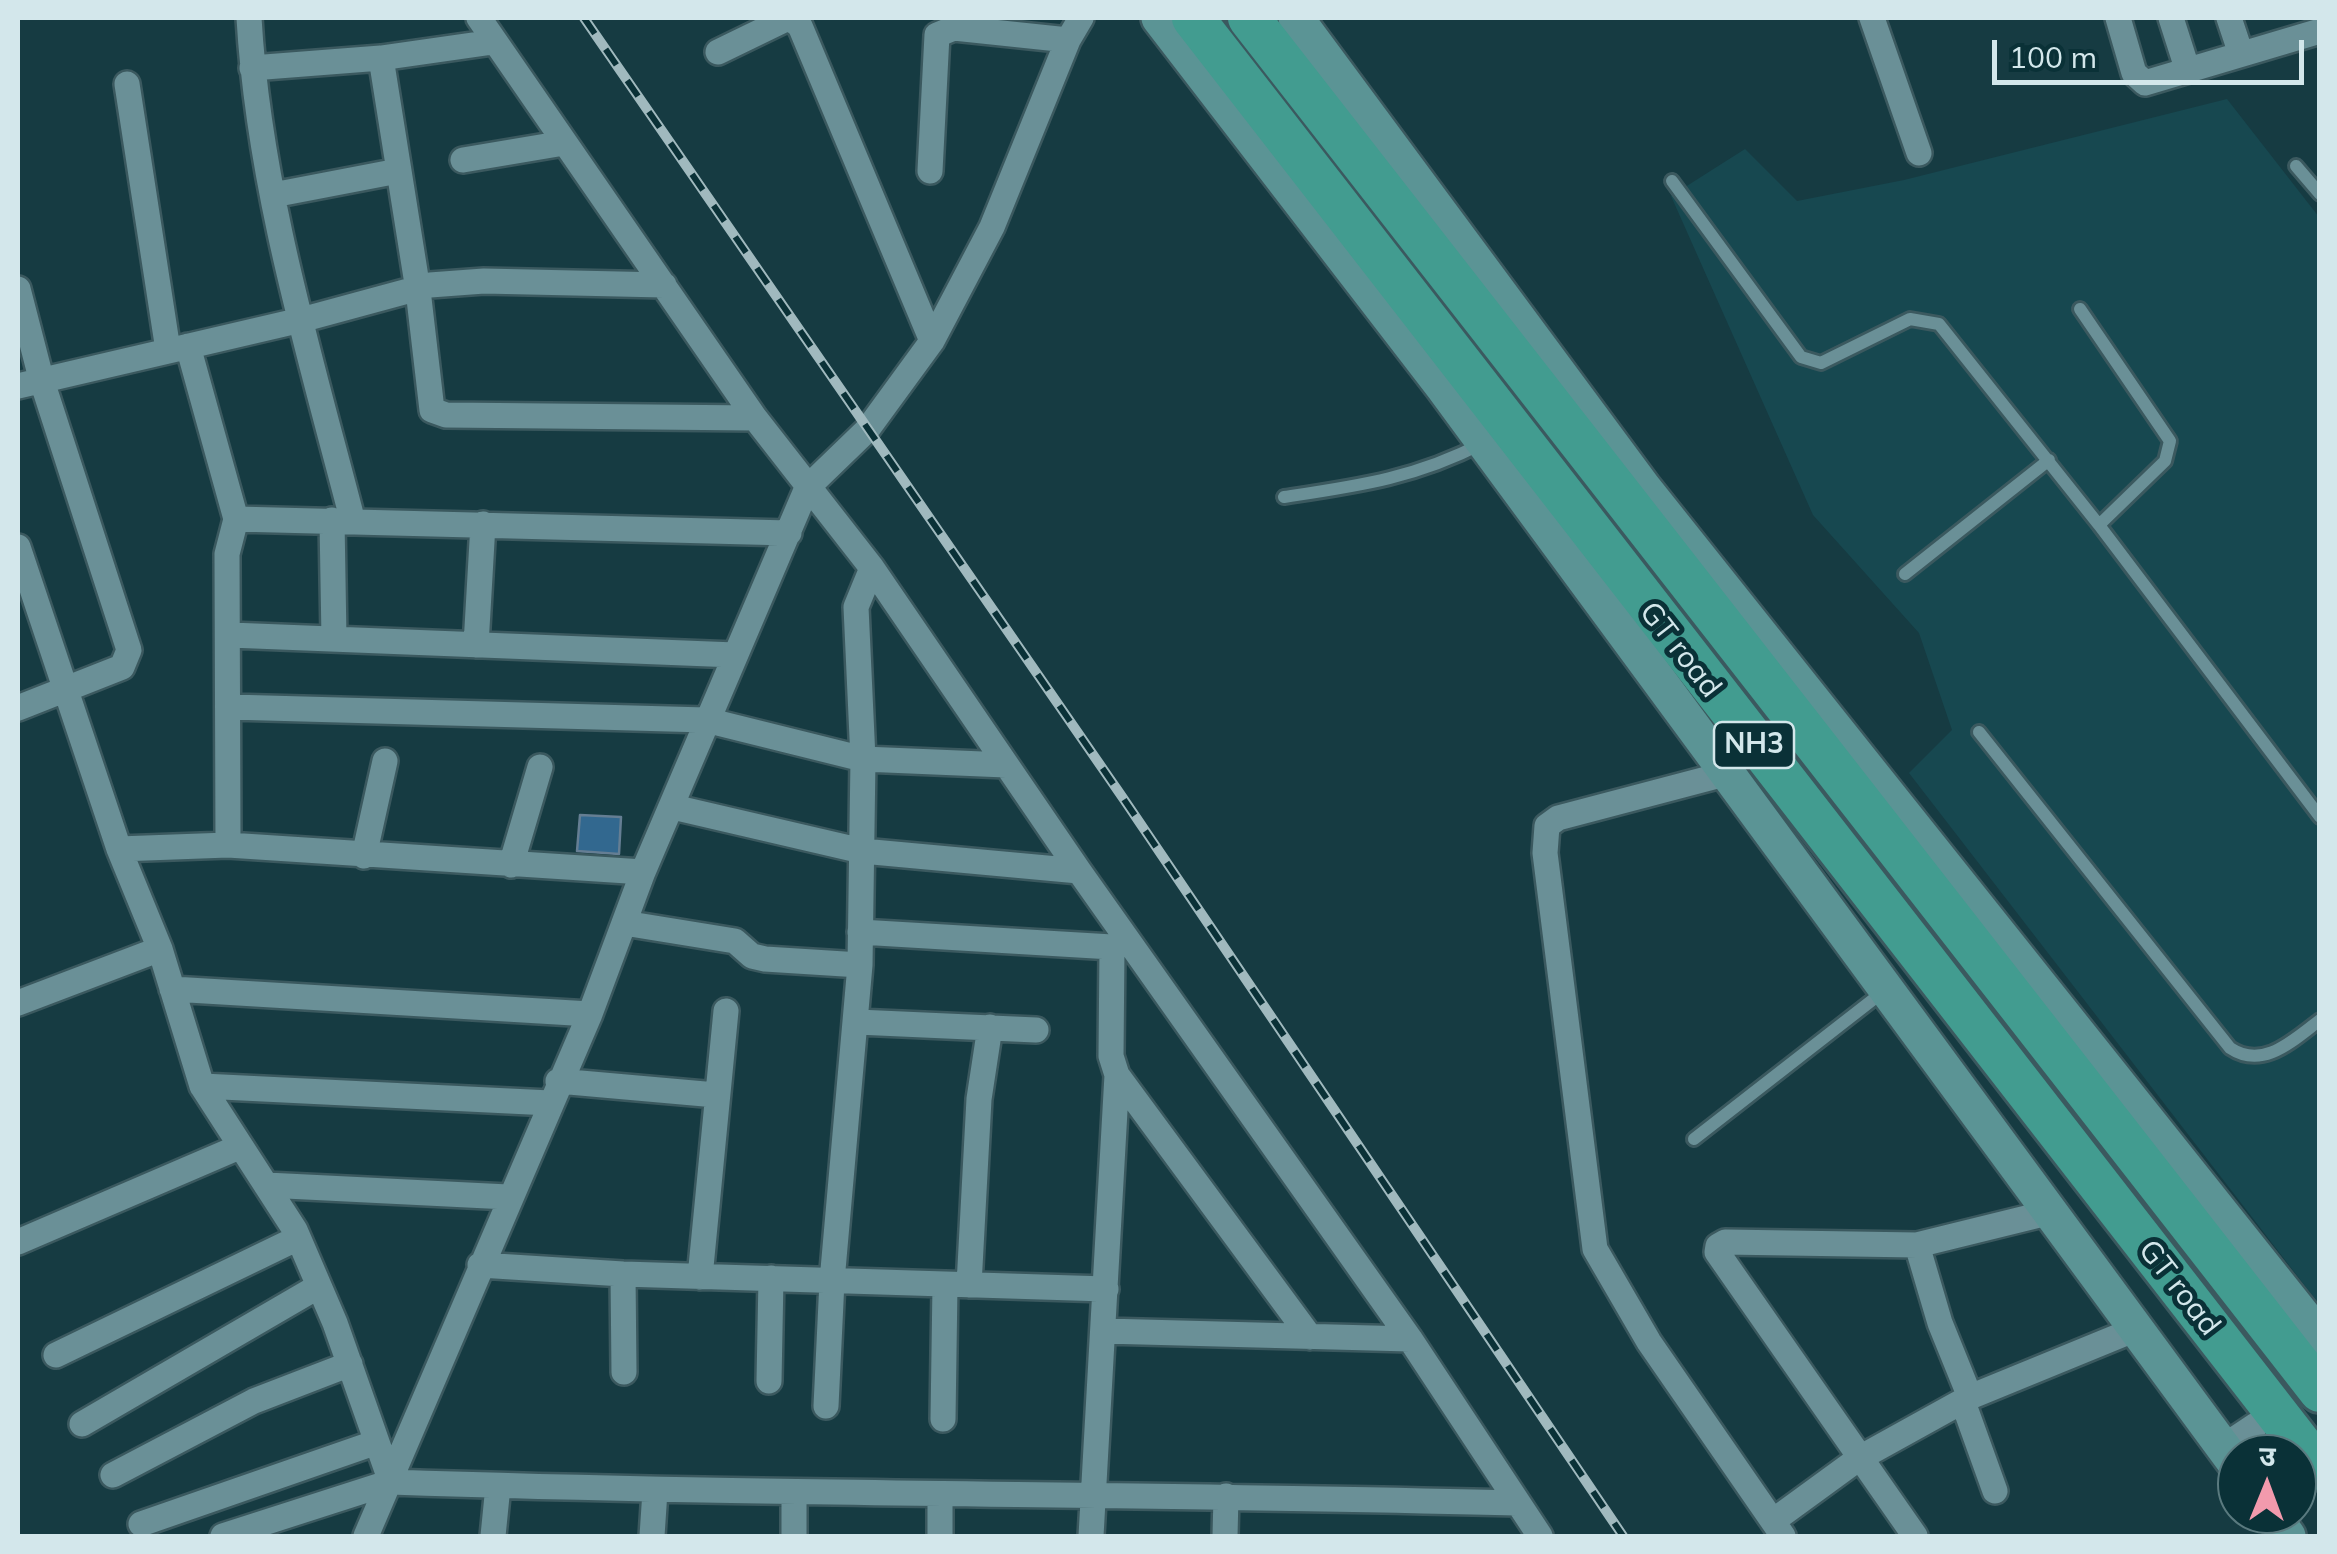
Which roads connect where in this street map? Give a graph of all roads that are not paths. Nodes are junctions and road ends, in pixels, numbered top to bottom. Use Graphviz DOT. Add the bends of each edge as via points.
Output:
graph roads {
  1 [pos="250,18"];
  2 [pos="479,18"];
  3 [pos="789,18"];
  4 [pos="1082,18"];
  5 [pos="1160,18"];
  6 [pos="1192,18"];
  7 [pos="1249,18"];
  8 [pos="1296,18"];
  9 [pos="1872,18"];
  10 [pos="2118,18"];
  11 [pos="2172,18"];
  12 [pos="2229,18"];
  13 [pos="2285,29"];
  14 [pos="2320,31"];
  15 [pos="1068,40"];
  16 [pos="493,42"];
  17 [pos="718,52"];
  18 [pos="2241,54"];
  19 [pos="380,58"];
  20 [pos="252,68"];
  21 [pos="2187,68"];
  22 [pos="127,84"];
  23 [pos="564,143"];
  24 [pos="1919,153"];
  25 [pos="463,160"];
  26 [pos="2296,166"];
  27 [pos="398,171"];
  28 [pos="930,171"];
  29 [pos="1672,181"];
  30 [pos="2320,194"];
  31 [pos="273,196"];
  32 [pos="664,285"];
  33 [pos="18,289"];
  34 [pos="418,290"];
  35 [pos="2080,309"];
  36 [pos="301,320"];
  37 [pos="932,341"];
  38 [pos="178,348"];
  39 [pos="29,382"];
  40 [pos="755,418"];
  41 [pos="1484,443"];
  42 [pos="2049,460"];
  43 [pos="806,488"];
  44 [pos="1284,497"];
  45 [pos="236,520"];
  46 [pos="342,521"];
  47 [pos="484,524"];
  48 [pos="2100,524"];
  49 [pos="788,533"];
  50 [pos="18,546"];
  51 [pos="872,568"];
  52 [pos="1905,574"];
  53 [pos="230,635"];
  54 [pos="334,640"];
  55 [pos="476,645"];
  56 [pos="735,655"];
  57 [pos="66,688"];
  58 [pos="230,707"];
  59 [pos="18,708"];
  60 [pos="706,720"];
  61 [pos="1979,732"];
  62 [pos="864,758"];
  63 [pos="385,761"];
  64 [pos="1006,764"];
  65 [pos="540,767"];
  66 [pos="1725,774"];
  67 [pos="673,807"];
  68 [pos="2318,812"];
  69 [pos="228,845"];
  70 [pos="119,848"];
  71 [pos="862,851"];
  72 [pos="364,856"];
  73 [pos="510,866"];
  74 [pos="1079,871"];
  75 [pos="644,872"];
  76 [pos="624,922"];
  77 [pos="860,932"];
  78 [pos="160,949"];
  79 [pos="860,965"];
  80 [pos="172,988"];
  81 [pos="1884,991"];
  82 [pos="18,1003"];
  83 [pos="726,1011"];
  84 [pos="590,1014"];
  85 [pos="2320,1020"];
  86 [pos="857,1022"];
  87 [pos="990,1027"];
  88 [pos="1036,1030"];
  89 [pos="1117,1075"];
  90 [pos="202,1086"];
  91 [pos="554,1092"];
  92 [pos="716,1096"];
  93 [pos="1694,1138"];
  94 [pos="239,1148"];
  95 [pos="266,1185"];
  96 [pos="508,1196"];
  97 [pos="2047,1213"];
  98 [pos="298,1238"];
  99 [pos="18,1242"];
  100 [pos="1917,1245"];
  101 [pos="480,1265"];
  102 [pos="623,1274"];
  103 [pos="700,1276"];
  104 [pos="771,1278"];
  105 [pos="832,1281"];
  106 [pos="957,1285"];
  107 [pos="319,1286"];
  108 [pos="1106,1289"];
  109 [pos="2136,1329"];
  110 [pos="1104,1331"];
  111 [pos="1310,1337"];
  112 [pos="2320,1337"];
  113 [pos="1410,1338"];
  114 [pos="56,1356"];
  115 [pos="350,1364"];
  116 [pos="624,1372"];
  117 [pos="769,1382"];
  118 [pos="2320,1391"];
  119 [pos="1966,1400"];
  120 [pos="826,1406"];
  121 [pos="943,1419"];
  122 [pos="82,1424"];
  123 [pos="2256,1426"];
  124 [pos="2249,1434"];
  125 [pos="2217,1439"];
  126 [pos="377,1442"];
  127 [pos="1858,1459"];
  128 [pos="2320,1469"];
  129 [pos="113,1475"];
  130 [pos="391,1482"];
  131 [pos="498,1486"];
  132 [pos="1995,1491"];
  133 [pos="655,1492"];
  134 [pos="794,1494"];
  135 [pos="940,1496"];
  136 [pos="1226,1496"];
  137 [pos="1093,1497"];
  138 [pos="1517,1503"];
  139 [pos="141,1524"];
  140 [pos="1778,1529"];
  141 [pos="223,1536"];
  142 [pos="366,1536"];
  143 [pos="493,1536"];
  144 [pos="652,1536"];
  145 [pos="794,1536"];
  146 [pos="940,1536"];
  147 [pos="1091,1536"];
  148 [pos="1224,1536"];
  149 [pos="1540,1536"];
  150 [pos="1916,1536"];
  1 -- 20 [label="street"];
  2 -- 16 [label="street"];
  3 -- 17 [label="street"];
  3 -- 37 [label="street" via="800,26"];
  4 -- 15 [label="street"];
  5 -- 41 [label="main road"];
  6 -- 128 [label="highway, GT road / NH3"];
  7 -- 118 [label="highway, GT road / NH3"];
  8 -- 112 [label="main road" via="1643,488"];
  9 -- 24 [label="street"];
  10 -- 21 [label="street" via="2139,80"];
  11 -- 21 [label="street"];
  12 -- 18 [label="street"];
  13 -- 14 [label="street"];
  13 -- 18 [label="street"];
  15 -- 28 [label="street" via="954,28 936,35"];
  15 -- 37 [label="street" via="992,227"];
  16 -- 19 [label="street"];
  16 -- 23 [label="street"];
  18 -- 21 [label="street"];
  19 -- 20 [label="street"];
  19 -- 27 [label="street"];
  20 -- 31 [label="street"];
  22 -- 38 [label="street"];
  23 -- 25 [label="street"];
  23 -- 32 [label="street"];
  26 -- 30 [label="lane"];
  27 -- 31 [label="street"];
  27 -- 34 [label="street"];
  29 -- 42 [label="lane" via="1801,357 1821,362 1910,319 1932,320"];
  31 -- 36 [label="street"];
  32 -- 34 [label="street" via="456,281"];
  32 -- 40 [label="street"];
  33 -- 39 [label="street"];
  34 -- 36 [label="street"];
  34 -- 40 [label="street" via="428,402 437,413"];
  35 -- 48 [label="lane" via="2170,441 2165,461"];
  36 -- 38 [label="street"];
  36 -- 46 [label="street"];
  37 -- 43 [label="street" via="867,430"];
  38 -- 39 [label="street"];
  38 -- 45 [label="street"];
  39 -- 57 [label="street" via="129,650 122,667"];
  40 -- 43 [label="street"];
  41 -- 44 [label="lane" via="1420,472"];
  41 -- 66 [label="main road"];
  42 -- 48 [label="lane"];
  42 -- 52 [label="lane"];
  43 -- 49 [label="street"];
  43 -- 51 [label="street"];
  45 -- 46 [label="street"];
  45 -- 53 [label="street" via="227,554"];
  46 -- 47 [label="street"];
  46 -- 54 [label="street"];
  47 -- 49 [label="street"];
  47 -- 55 [label="street"];
  48 -- 68 [label="lane"];
  49 -- 56 [label="street"];
  50 -- 57 [label="street"];
  51 -- 62 [label="street" via="856,606"];
  51 -- 64 [label="street"];
  53 -- 54 [label="street"];
  53 -- 58 [label="street"];
  54 -- 55 [label="street"];
  55 -- 56 [label="street"];
  56 -- 60 [label="street"];
  57 -- 59 [label="street"];
  57 -- 70 [label="street"];
  58 -- 60 [label="street"];
  58 -- 69 [label="street"];
  60 -- 62 [label="street"];
  60 -- 67 [label="street"];
  61 -- 85 [label="lane" via="2230,1048 2255,1058 2268,1054"];
  62 -- 64 [label="street"];
  62 -- 71 [label="street"];
  63 -- 72 [label="street"];
  64 -- 74 [label="street"];
  65 -- 73 [label="street"];
  66 -- 81 [label="main road"];
  66 -- 140 [label="street" via="1558,818 1547,826 1545,853 1595,1249 1649,1342"];
  67 -- 71 [label="street"];
  67 -- 75 [label="street"];
  69 -- 70 [label="street"];
  69 -- 72 [label="street"];
  70 -- 78 [label="street"];
  71 -- 74 [label="street"];
  71 -- 77 [label="street"];
  72 -- 73 [label="street"];
  73 -- 75 [label="street"];
  74 -- 113 [label="street"];
  75 -- 76 [label="street"];
  76 -- 79 [label="street" via="735,941 766,959"];
  76 -- 84 [label="street"];
  77 -- 79 [label="street"];
  77 -- 89 [label="street" via="1112,947 1111,1056"];
  78 -- 80 [label="street"];
  78 -- 82 [label="street"];
  79 -- 86 [label="street"];
  80 -- 84 [label="street"];
  80 -- 90 [label="street"];
  81 -- 93 [label="lane"];
  81 -- 97 [label="main road"];
  83 -- 92 [label="street"];
  84 -- 91 [label="street"];
  86 -- 87 [label="street"];
  86 -- 105 [label="street"];
  87 -- 88 [label="street"];
  87 -- 106 [label="street"];
  89 -- 108 [label="street"];
  89 -- 111 [label="street"];
  90 -- 91 [label="street"];
  90 -- 94 [label="street"];
  91 -- 92 [label="street"];
  91 -- 96 [label="street"];
  92 -- 103 [label="street"];
  94 -- 95 [label="street"];
  94 -- 99 [label="street"];
  95 -- 96 [label="street"];
  95 -- 98 [label="street"];
  96 -- 101 [label="street"];
  97 -- 100 [label="street"];
  97 -- 109 [label="main road"];
  98 -- 107 [label="street"];
  98 -- 114 [label="street"];
  100 -- 119 [label="street"];
  100 -- 127 [label="street" via="1718,1246"];
  101 -- 102 [label="street"];
  101 -- 130 [label="street"];
  102 -- 103 [label="street"];
  102 -- 116 [label="street"];
  103 -- 104 [label="street"];
  104 -- 105 [label="street"];
  104 -- 117 [label="street"];
  105 -- 106 [label="street"];
  105 -- 120 [label="street"];
  106 -- 108 [label="street"];
  106 -- 121 [label="street"];
  107 -- 115 [label="street"];
  107 -- 122 [label="street"];
  108 -- 110 [label="street"];
  109 -- 119 [label="street"];
  109 -- 125 [label="main road"];
  110 -- 111 [label="street"];
  110 -- 137 [label="street"];
  111 -- 113 [label="street"];
  113 -- 138 [label="street"];
  115 -- 126 [label="street"];
  115 -- 129 [label="street" via="254,1401"];
  119 -- 127 [label="street"];
  119 -- 132 [label="street"];
  123 -- 124 [label="street"];
  126 -- 130 [label="street"];
  126 -- 139 [label="street"];
  127 -- 140 [label="street"];
  127 -- 150 [label="street"];
  130 -- 131 [label="street"];
  130 -- 141 [label="street"];
  130 -- 142 [label="street"];
  131 -- 133 [label="street"];
  131 -- 143 [label="street"];
  133 -- 134 [label="street"];
  133 -- 144 [label="street"];
  134 -- 135 [label="street"];
  134 -- 145 [label="street"];
  135 -- 137 [label="street"];
  135 -- 146 [label="street"];
  136 -- 137 [label="street"];
  136 -- 138 [label="street"];
  136 -- 148 [label="street"];
  137 -- 147 [label="street"];
  138 -- 149 [label="street"];
}
